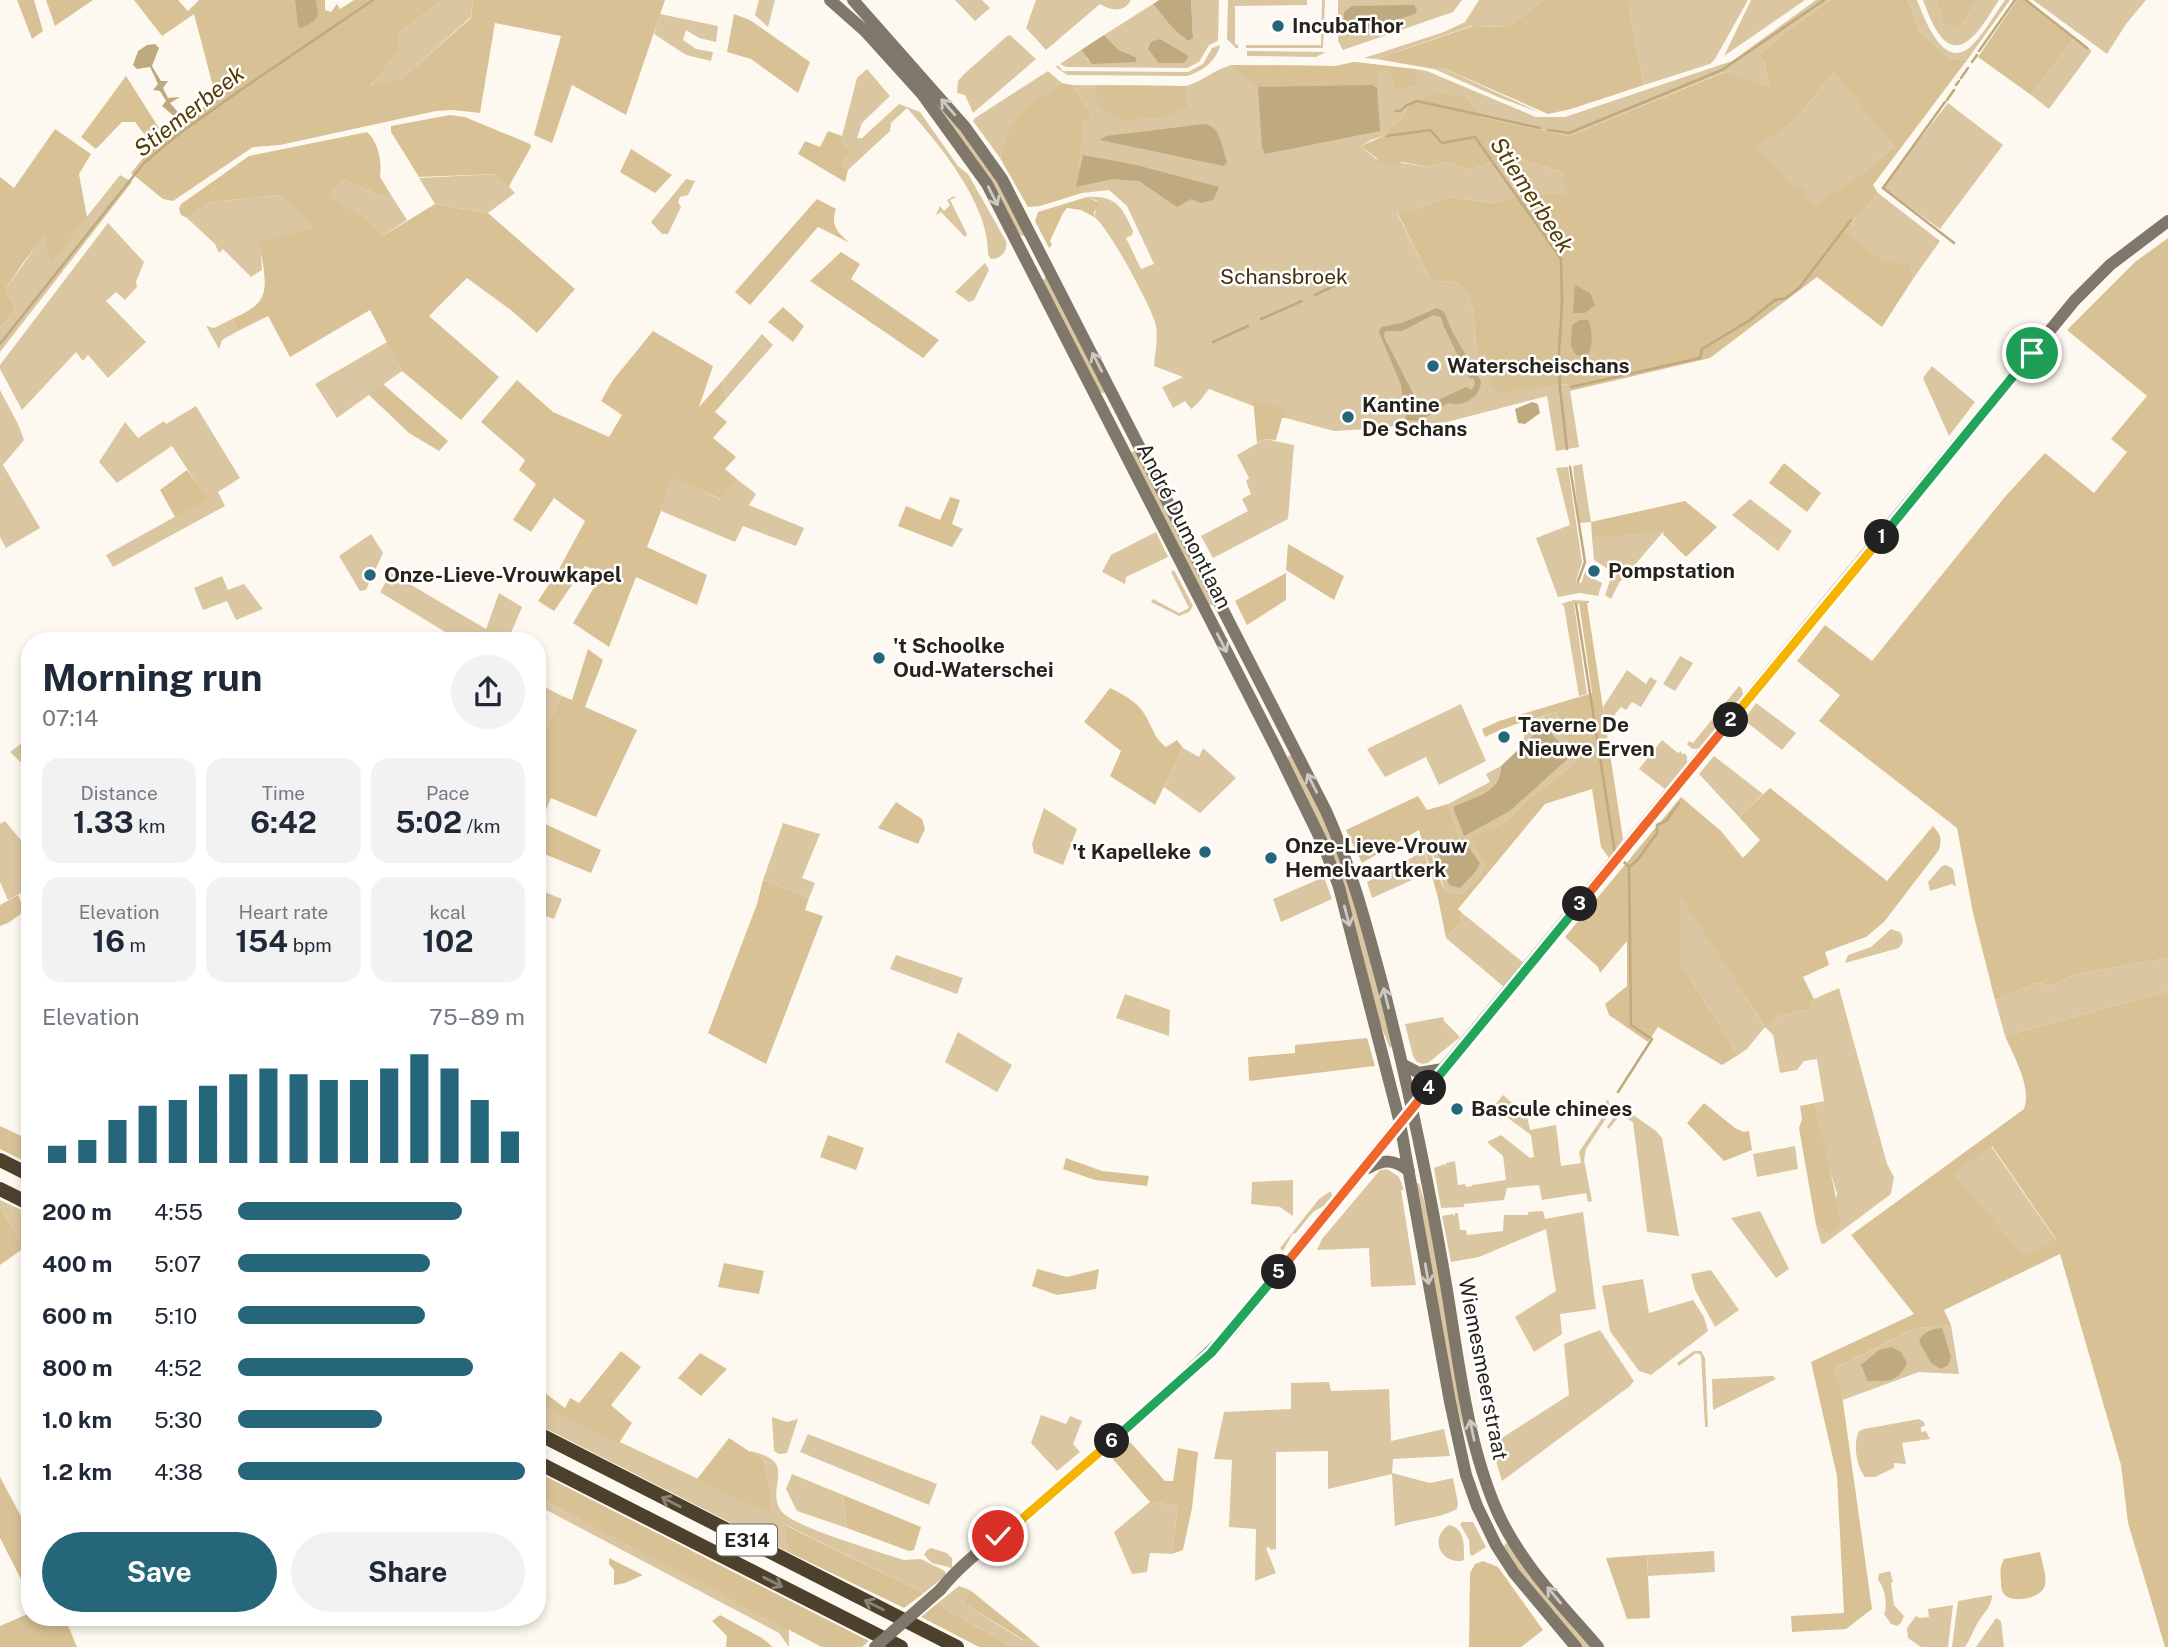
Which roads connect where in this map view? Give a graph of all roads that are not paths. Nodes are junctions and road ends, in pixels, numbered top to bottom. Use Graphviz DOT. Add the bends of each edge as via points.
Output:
graph roads {
  1 [pos="830,0"];
  2 [pos="853,0"];
  3 [pos="2166,224"];
  4 [pos="1402,1064"];
  5 [pos="1443,1069"];
  6 [pos="1413,1108"];
  7 [pos="1400,1124"];
  8 [pos="0,1160"];
  9 [pos="21,1170"];
  10 [pos="1361,1171"];
  11 [pos="1409,1171"];
  12 [pos="0,1189"];
  13 [pos="21,1200"];
  14 [pos="546,1438"];
  15 [pos="546,1467"];
  16 [pos="875,1647"];
  17 [pos="901,1647"];
  18 [pos="957,1647"];
  19 [pos="1576,1647"];
  20 [pos="1598,1647"];
  1 -- 7 [label="main road, André Dumontlaan, one-way" via="922,93 987,184 1276,748 1339,887"];
  4 -- 2 [label="main road, André Dumontlaan, one-way" via="1343,848 1022,216 965,127"];
  3 -- 5 [label="main road" via="2093,280"];
  4 -- 5 [label="main road" via="1419,1073"];
  4 -- 6 [label="main road, André Dumontlaan"];
  5 -- 6 [label="main road"];
  6 -- 7 [label="main road"];
  20 -- 6 [label="main road, Wiemesmeerstraat, one-way" via="1527,1561 1498,1513 1483,1472"];
  7 -- 10 [label="main road"];
  7 -- 11 [label="main road, Wiemesmeerstraat"];
  8 -- 9 [label="highway"];
  10 -- 11 [label="main road" via="1387,1161"];
  10 -- 16 [label="main road, bridge" via="1211,1353 1001,1542"];
  11 -- 19 [label="main road, Wiemesmeerstraat, one-way" via="1457,1439 1477,1506 1514,1573"];
  12 -- 13 [label="highway"];
  18 -- 14 [label="highway, E314, one-way"];
  15 -- 17 [label="highway, E314, one-way"];
}
